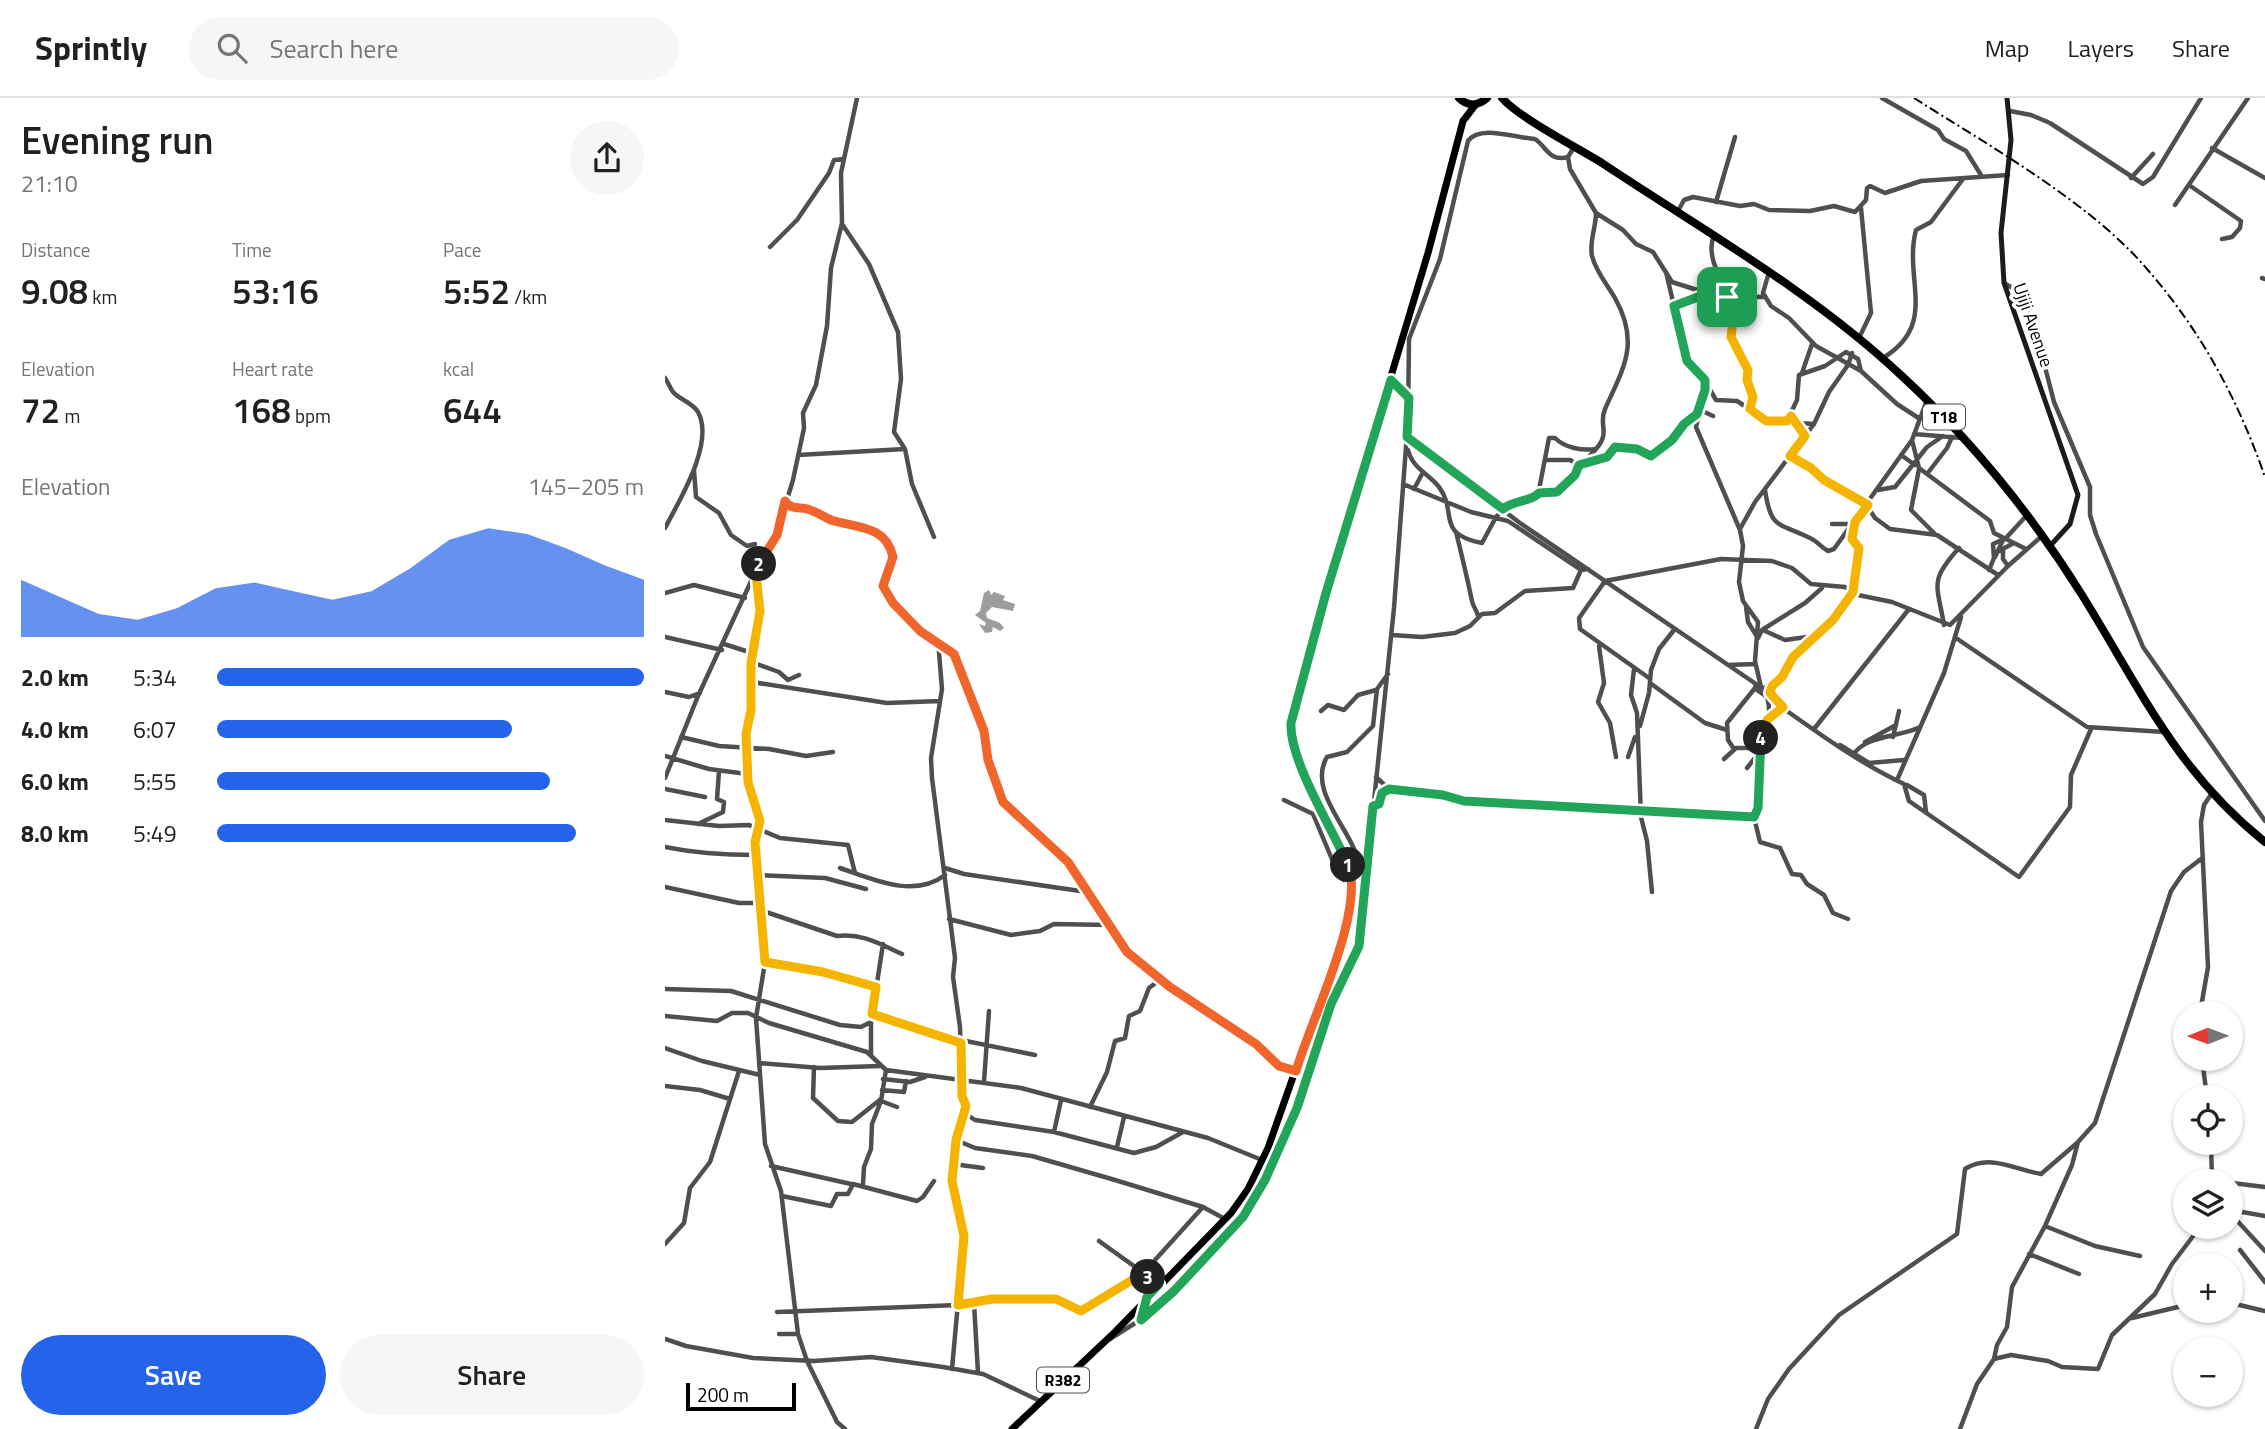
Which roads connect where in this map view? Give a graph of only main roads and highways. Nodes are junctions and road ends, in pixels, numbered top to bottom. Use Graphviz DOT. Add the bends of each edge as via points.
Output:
graph roads {
  1 [pos="1458,98"];
  2 [pos="1502,98"];
  3 [pos="2007,98"];
  4 [pos="1481,102"];
  5 [pos="1511,106"];
  6 [pos="1463,121"];
  7 [pos="2049,545"];
  8 [pos="2265,842"];
  9 [pos="1012,1429"];
  1 -- 4 [label="highway, R382" via="1468,104"];
  1 -- 6 [label="main road, R382"];
  2 -- 5 [label="highway, T18"];
  3 -- 7 [label="main road, Ujiji Avenue" via="2008,175 2000,244 2004,283 2077,488 2070,524"];
  4 -- 5 [label="highway, T18"];
  4 -- 6 [label="main road, R382"];
  5 -- 7 [label="highway, T18" via="1769,272 1859,339 1963,438"];
  6 -- 9 [label="main road, R382" via="1291,723 1298,759 1347,863 1352,886 1342,938 1263,1160 1248,1189 1106,1340"];
  7 -- 8 [label="highway, T18" via="2164,732 2213,793"];
}
